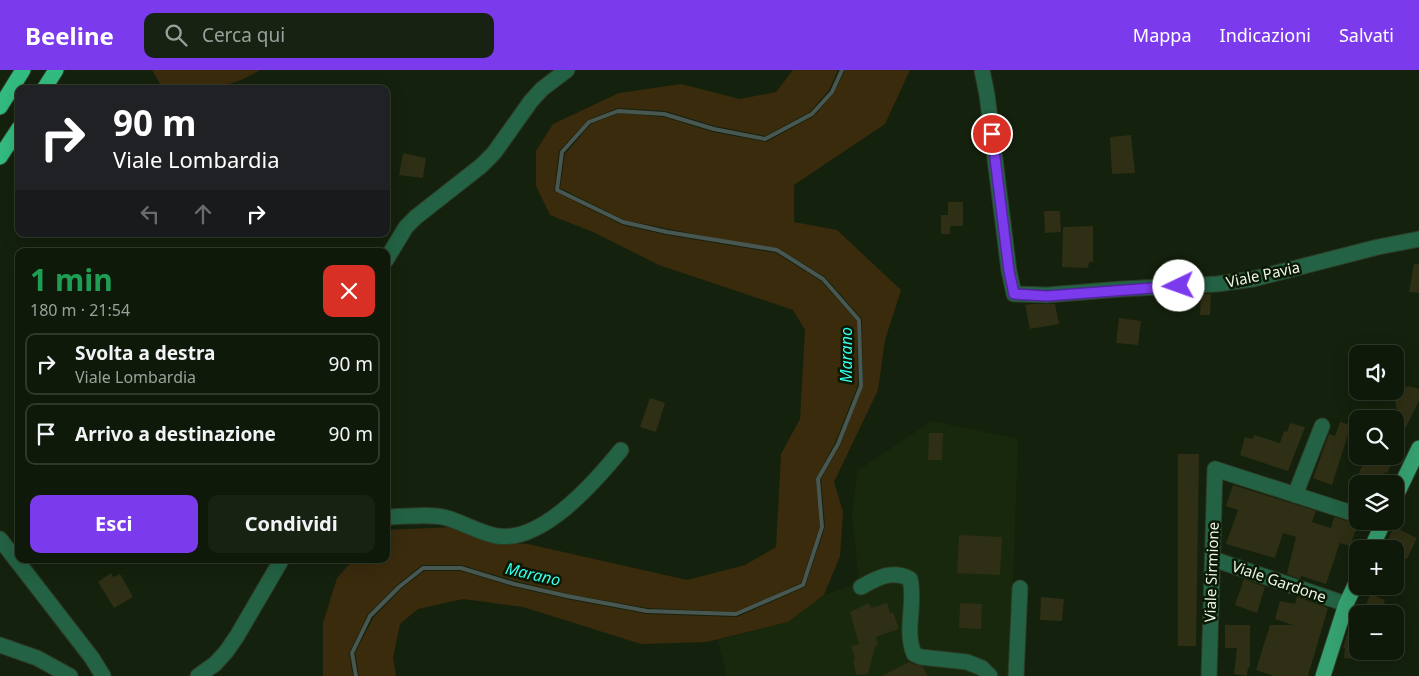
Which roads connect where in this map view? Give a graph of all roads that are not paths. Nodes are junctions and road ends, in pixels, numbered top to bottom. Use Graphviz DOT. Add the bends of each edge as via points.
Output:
graph roads {
  1 [pos="23,70"];
  2 [pos="56,70"];
  3 [pos="567,70"];
  4 [pos="982,70"];
  5 [pos="47,85"];
  6 [pos="0,107"];
  7 [pos="15,134"];
  8 [pos="0,157"];
  9 [pos="1419,239"];
  10 [pos="390,253"];
  11 [pos="1322,426"];
  12 [pos="1419,448"];
  13 [pos="621,450"];
  14 [pos="1404,479"];
  15 [pos="1295,494"];
  16 [pos="1349,512"];
  17 [pos="390,517"];
  18 [pos="0,539"];
  19 [pos="15,558"];
  20 [pos="1212,559"];
  21 [pos="19,563"];
  22 [pos="280,563"];
  23 [pos="862,587"];
  24 [pos="1020,588"];
  25 [pos="1350,595"];
  26 [pos="1346,604"];
  27 [pos="0,644"];
  28 [pos="70,676"];
  29 [pos="103,676"];
  30 [pos="198,676"];
  31 [pos="990,676"];
  32 [pos="1016,676"];
  33 [pos="1209,676"];
  34 [pos="1322,676"];
  1 -- 6 [label="highway"];
  2 -- 5 [label="highway"];
  3 -- 10 [label="street" via="531,101 481,166 406,227"];
  4 -- 9 [label="street, Viale Pavia" via="1014,294 1047,296 1217,284 1253,279"];
  7 -- 8 [label="highway"];
  11 -- 15 [label="street"];
  12 -- 14 [label="main road"];
  13 -- 17 [label="street" via="601,475 554,518 518,536 498,536 445,517"];
  15 -- 16 [label="street"];
  15 -- 20 [label="street, Viale Sirmione" via="1215,469"];
  18 -- 19 [label="street"];
  20 -- 26 [label="street, Viale Gardone"];
  20 -- 33 [label="street, Viale Sirmione"];
  21 -- 29 [label="street"];
  22 -- 30 [label="street" via="226,652 216,664"];
  23 -- 31 [label="street" via="889,574 902,575 910,580 913,592 908,630 914,654 967,662 982,668"];
  24 -- 32 [label="street"];
  25 -- 26 [label="main road"];
  26 -- 34 [label="main road"];
  27 -- 28 [label="street" via="37,658"];
}
